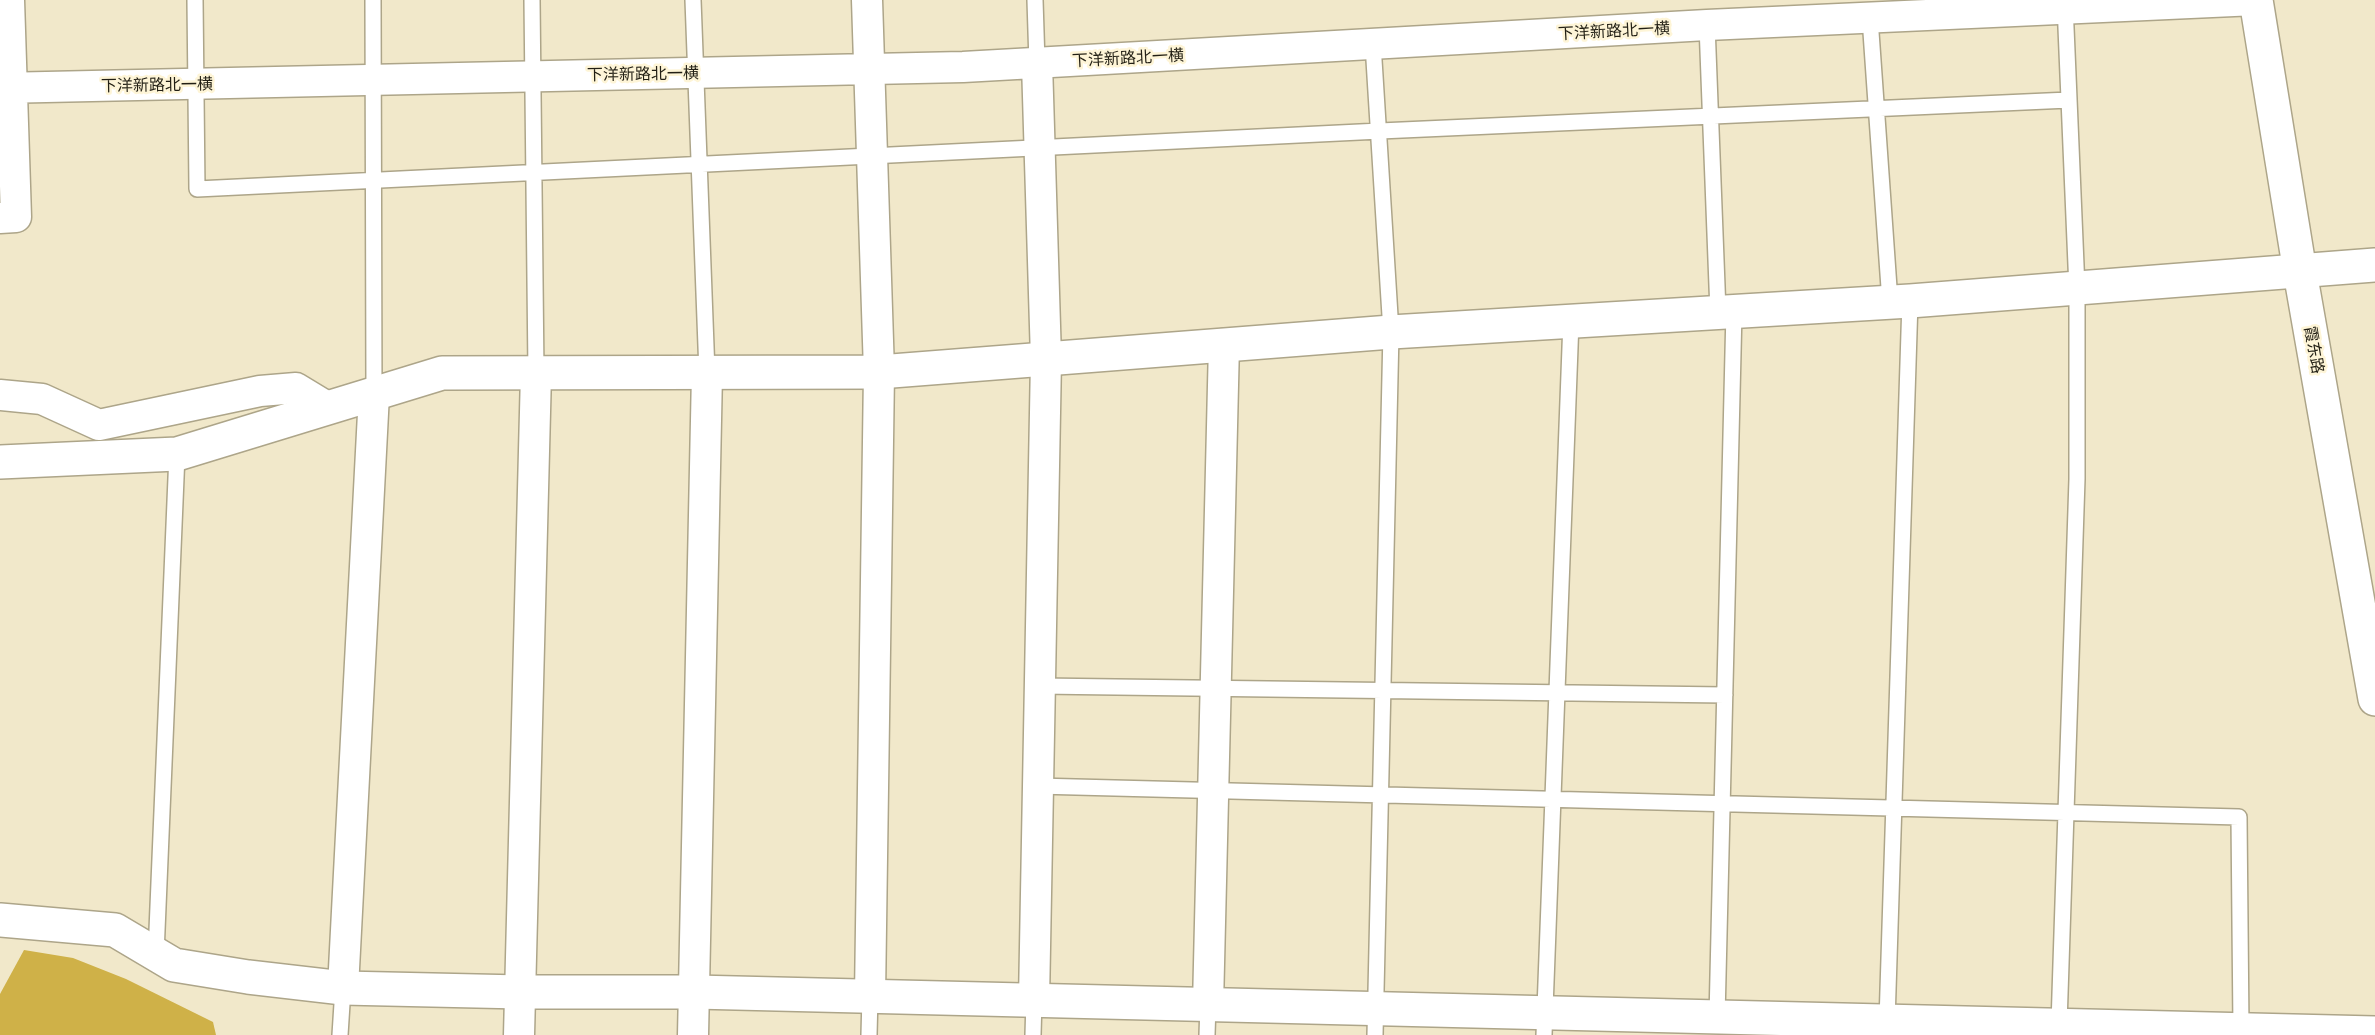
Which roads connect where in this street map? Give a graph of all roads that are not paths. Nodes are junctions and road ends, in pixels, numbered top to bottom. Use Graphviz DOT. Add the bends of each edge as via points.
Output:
graph roads {
  1 [pos="9,0"];
  2 [pos="195,0"];
  3 [pos="373,0"];
  4 [pos="532,0"];
  5 [pos="693,0"];
  6 [pos="867,0"];
  7 [pos="1035,0"];
  8 [pos="2256,0"];
  9 [pos="2065,4"];
  10 [pos="1870,18"];
  11 [pos="1707,26"];
  12 [pos="1373,44"];
  13 [pos="1037,63"];
  14 [pos="870,69"];
  15 [pos="694,73"];
  16 [pos="533,76"];
  17 [pos="373,80"];
  18 [pos="198,84"];
  19 [pos="6,88"];
  20 [pos="2069,100"];
  21 [pos="1877,109"];
  22 [pos="1711,115"];
  23 [pos="1380,131"];
  24 [pos="1040,147"];
  25 [pos="872,156"];
  26 [pos="698,164"];
  27 [pos="534,172"];
  28 [pos="374,180"];
  29 [pos="0,218"];
  30 [pos="2375,265"];
  31 [pos="2300,272"];
  32 [pos="2078,289"];
  33 [pos="1900,302"];
  34 [pos="1726,311"];
  35 [pos="1570,321"];
  36 [pos="1391,332"];
  37 [pos="1224,344"];
  38 [pos="1046,359"];
  39 [pos="879,372"];
  40 [pos="536,373"];
  41 [pos="707,373"];
  42 [pos="374,394"];
  43 [pos="0,395"];
  44 [pos="329,408"];
  45 [pos="177,454"];
  46 [pos="0,462"];
  47 [pos="1040,686"];
  48 [pos="1725,695"];
  49 [pos="2375,699"];
  50 [pos="1038,786"];
  51 [pos="0,920"];
  52 [pos="156,954"];
  53 [pos="343,988"];
  54 [pos="521,992"];
  55 [pos="695,992"];
  56 [pos="870,996"];
  57 [pos="1034,1000"];
  58 [pos="1717,1017"];
  59 [pos="1207,1020"];
  60 [pos="1887,1021"];
  61 [pos="1376,1022"];
  62 [pos="1544,1024"];
  63 [pos="2060,1024"];
  64 [pos="2241,1029"];
  65 [pos="2375,1033"];
  66 [pos="340,1035"];
  67 [pos="519,1035"];
  68 [pos="693,1035"];
  69 [pos="869,1035"];
  70 [pos="1033,1035"];
  1 -- 19 [label="street"];
  2 -- 18 [label="lane"];
  3 -- 17 [label="lane"];
  4 -- 16 [label="lane"];
  5 -- 15 [label="lane"];
  6 -- 14 [label="street"];
  7 -- 13 [label="lane"];
  8 -- 9 [label="street, 下洋新路北一横"];
  8 -- 31 [label="street, 霞东路"];
  9 -- 10 [label="street, 下洋新路北一横"];
  9 -- 20 [label="lane"];
  10 -- 11 [label="street, 下洋新路北一横"];
  10 -- 21 [label="lane"];
  11 -- 12 [label="street, 下洋新路北一横"];
  11 -- 22 [label="lane"];
  12 -- 13 [label="street, 下洋新路北一横"];
  12 -- 23 [label="lane"];
  13 -- 14 [label="street, 下洋新路北一横"];
  13 -- 24 [label="street"];
  14 -- 15 [label="street, 下洋新路北一横"];
  14 -- 25 [label="street"];
  15 -- 16 [label="street, 下洋新路北一横"];
  15 -- 26 [label="lane"];
  16 -- 17 [label="street, 下洋新路北一横"];
  16 -- 27 [label="lane"];
  17 -- 18 [label="street, 下洋新路北一横"];
  17 -- 28 [label="lane"];
  18 -- 19 [label="street, 下洋新路北一横"];
  18 -- 28 [label="lane" via="197,189"];
  19 -- 29 [label="street" via="16,217"];
  20 -- 21 [label="lane"];
  20 -- 32 [label="lane"];
  21 -- 22 [label="lane"];
  21 -- 33 [label="lane"];
  22 -- 23 [label="lane"];
  22 -- 34 [label="lane"];
  23 -- 24 [label="lane"];
  23 -- 36 [label="lane"];
  24 -- 25 [label="lane"];
  24 -- 38 [label="street"];
  25 -- 26 [label="lane"];
  25 -- 39 [label="street"];
  26 -- 27 [label="lane"];
  26 -- 41 [label="lane"];
  27 -- 28 [label="lane"];
  27 -- 40 [label="lane"];
  28 -- 42 [label="lane"];
  30 -- 31 [label="street"];
  31 -- 32 [label="street"];
  31 -- 49 [label="street, 霞东路"];
  32 -- 33 [label="street"];
  32 -- 63 [label="lane" via="2077,479"];
  33 -- 34 [label="street"];
  33 -- 60 [label="lane"];
  34 -- 35 [label="street"];
  34 -- 48 [label="lane"];
  35 -- 36 [label="street"];
  35 -- 62 [label="lane"];
  36 -- 37 [label="street"];
  36 -- 61 [label="lane"];
  37 -- 38 [label="street"];
  37 -- 59 [label="street"];
  38 -- 39 [label="street"];
  38 -- 47 [label="street"];
  39 -- 41 [label="street"];
  39 -- 56 [label="street"];
  40 -- 41 [label="street"];
  40 -- 42 [label="street" via="442,373"];
  40 -- 54 [label="street"];
  41 -- 55 [label="street"];
  42 -- 44 [label="street"];
  42 -- 53 [label="street"];
  43 -- 44 [label="street" via="42,399 99,425 260,391 296,388"];
  44 -- 45 [label="street"];
  45 -- 46 [label="street"];
  45 -- 52 [label="lane"];
  47 -- 48 [label="lane"];
  47 -- 50 [label="street"];
  48 -- 58 [label="lane"];
  50 -- 57 [label="street"];
  50 -- 64 [label="lane" via="2239,817"];
  51 -- 52 [label="street" via="115,930"];
  52 -- 53 [label="street" via="174,965"];
  53 -- 54 [label="street"];
  53 -- 66 [label="lane"];
  54 -- 55 [label="street"];
  54 -- 67 [label="street"];
  55 -- 56 [label="street"];
  55 -- 68 [label="street"];
  56 -- 57 [label="street"];
  56 -- 69 [label="lane"];
  57 -- 59 [label="street"];
  57 -- 70 [label="lane"];
  58 -- 60 [label="street"];
  58 -- 62 [label="street"];
  59 -- 61 [label="street"];
  60 -- 63 [label="street"];
  61 -- 62 [label="street"];
  63 -- 64 [label="street"];
  64 -- 65 [label="street"];
}
